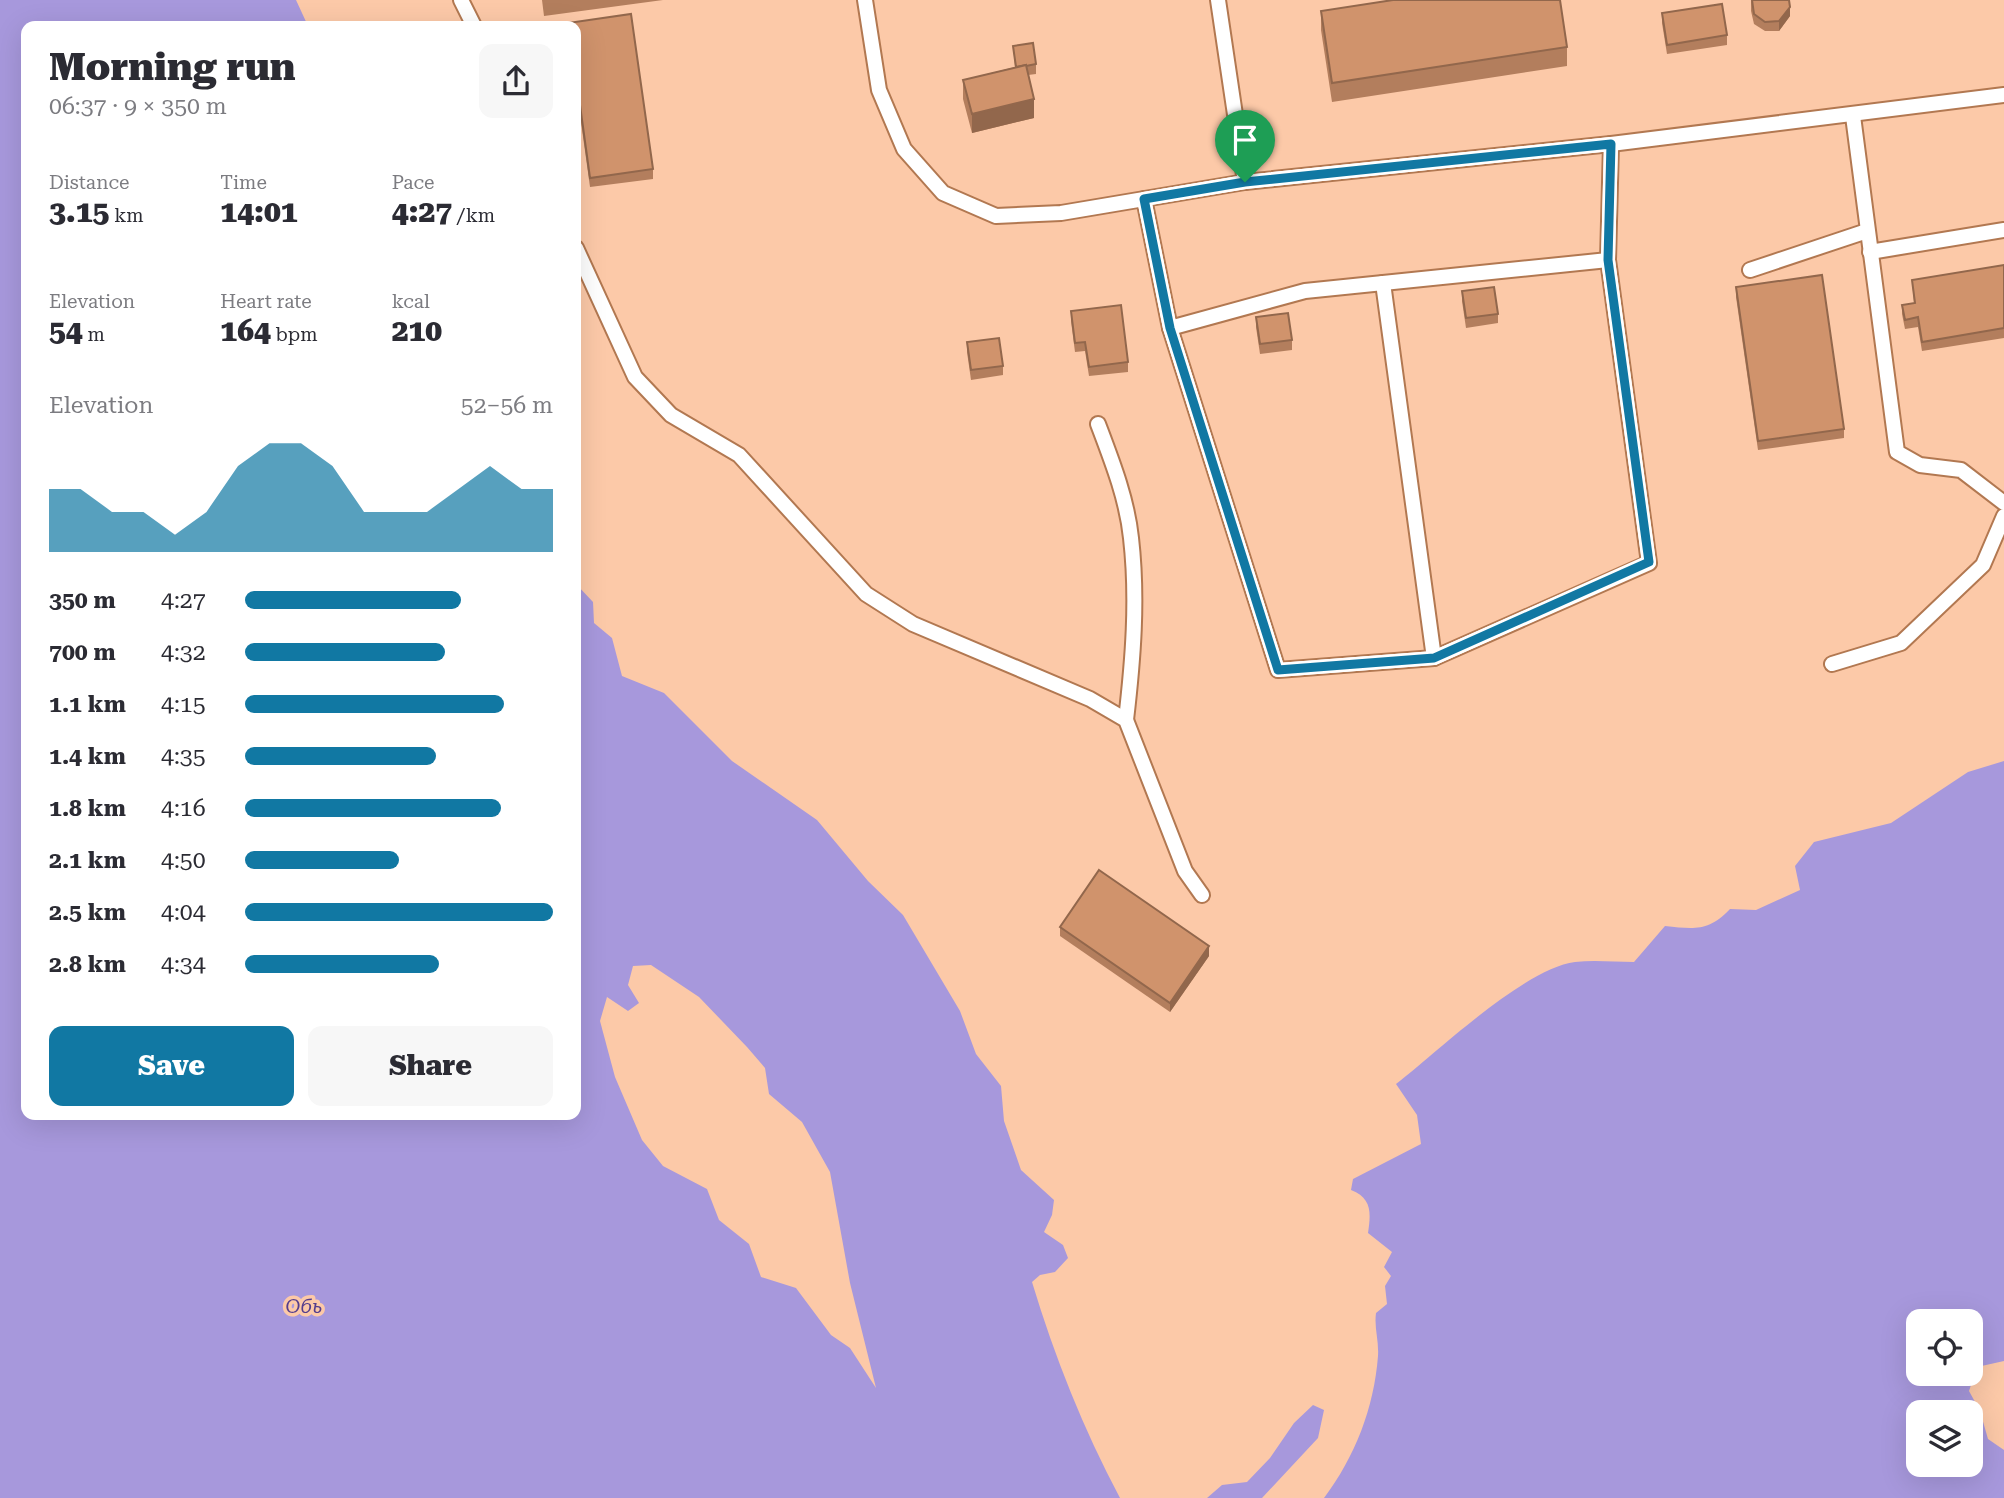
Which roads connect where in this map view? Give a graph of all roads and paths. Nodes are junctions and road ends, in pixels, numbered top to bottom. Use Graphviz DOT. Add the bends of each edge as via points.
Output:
graph roads {
  1 [pos="461,0"];
  2 [pos="865,0"];
  3 [pos="1219,0"];
  4 [pos="472,21"];
  5 [pos="2004,95"];
  6 [pos="1853,116"];
  7 [pos="1611,144"];
  8 [pos="1245,182"];
  9 [pos="1144,199"];
  10 [pos="2004,230"];
  11 [pos="1867,231"];
  12 [pos="1870,252"];
  13 [pos="581,259"];
  14 [pos="1608,260"];
  15 [pos="1750,270"];
  16 [pos="1383,283"];
  17 [pos="1170,328"];
  18 [pos="1098,425"];
  19 [pos="2004,503"];
  20 [pos="2004,516"];
  21 [pos="1434,658"];
  22 [pos="1832,664"];
  23 [pos="1126,720"];
  24 [pos="1202,895"];
  1 -- 4 [label="lane"];
  2 -- 9 [label="lane" via="878,90 904,149 943,193 996,216"];
  3 -- 8 [label="lane"];
  5 -- 6 [label="lane"];
  6 -- 7 [label="lane"];
  6 -- 11 [label="lane"];
  7 -- 8 [label="lane"];
  7 -- 14 [label="lane"];
  8 -- 9 [label="lane"];
  9 -- 17 [label="lane"];
  10 -- 12 [label="lane"];
  11 -- 12 [label="lane"];
  11 -- 15 [label="lane"];
  12 -- 19 [label="lane" via="1897,452 1920,465 1961,470"];
  13 -- 23 [label="lane" via="635,377 671,415 739,455 866,594 913,624 1090,699"];
  14 -- 16 [label="lane"];
  14 -- 21 [label="lane" via="1649,562"];
  16 -- 17 [label="lane" via="1305,290"];
  16 -- 21 [label="lane"];
  17 -- 21 [label="lane" via="1278,670"];
  18 -- 23 [label="lane" via="1116,472 1131,537 1135,635"];
  20 -- 22 [label="lane" via="1983,565 1901,643"];
  23 -- 24 [label="lane" via="1185,871"];
}
